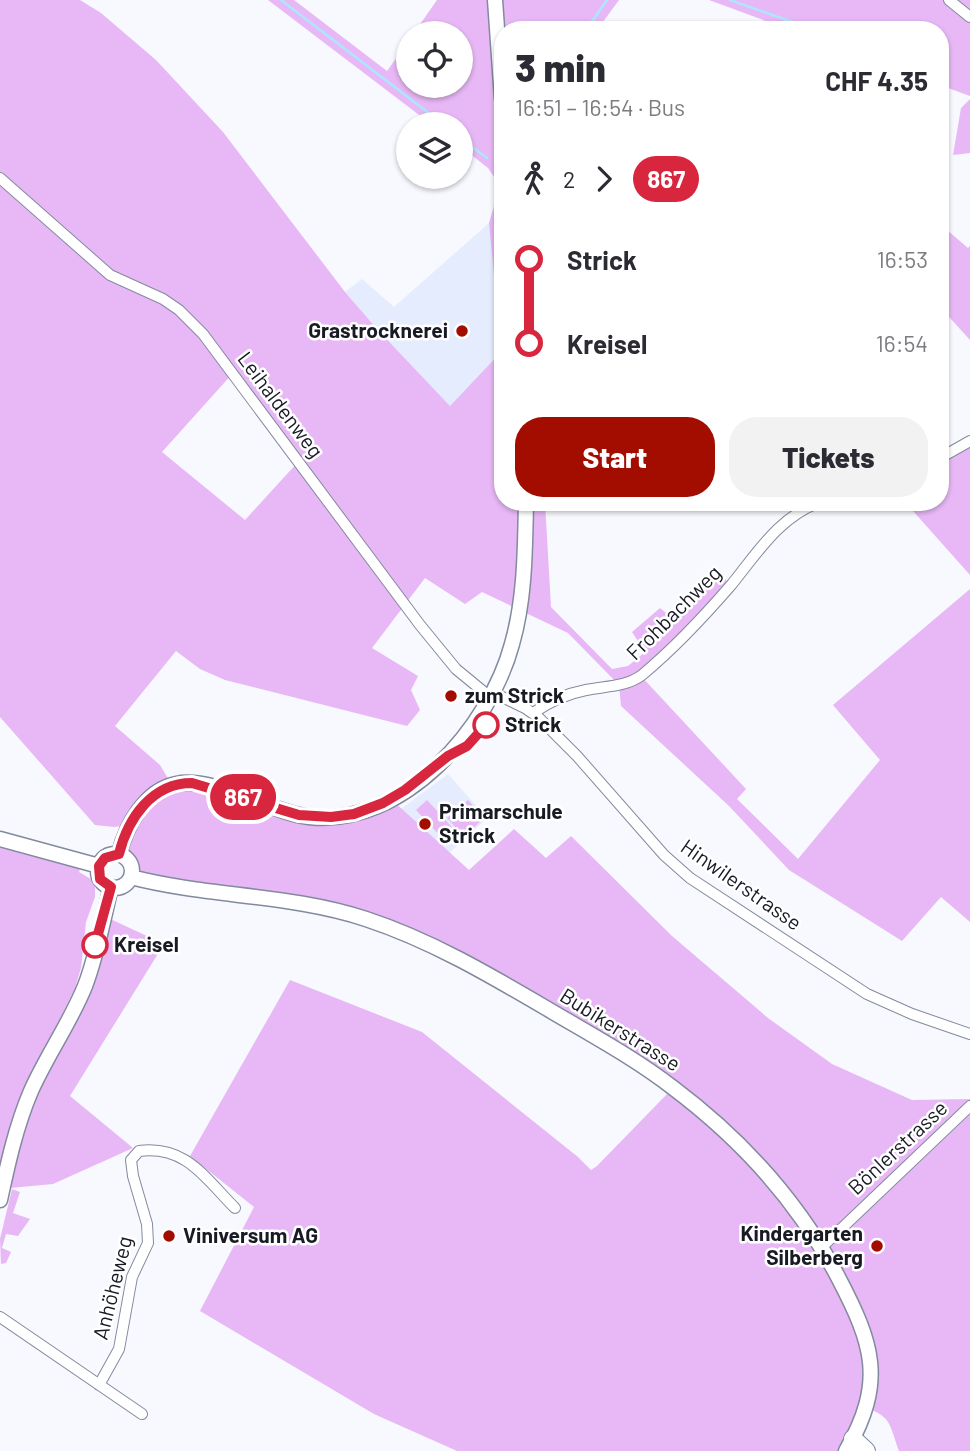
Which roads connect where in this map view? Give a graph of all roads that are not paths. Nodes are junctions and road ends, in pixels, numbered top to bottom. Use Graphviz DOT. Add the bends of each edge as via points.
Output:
graph roads {
  1 [pos="495,0"];
  2 [pos="949,0"];
  3 [pos="970,17"];
  4 [pos="496,21"];
  5 [pos="0,178"];
  6 [pos="970,441"];
  7 [pos="949,453"];
  8 [pos="526,511"];
  9 [pos="804,511"];
  10 [pos="491,695"];
  11 [pos="533,713"];
  12 [pos="0,839"];
  13 [pos="119,854"];
  14 [pos="99,866"];
  15 [pos="131,877"];
  16 [pos="111,887"];
  17 [pos="970,1034"];
  18 [pos="970,1107"];
  19 [pos="0,1200"];
  20 [pos="235,1208"];
  21 [pos="822,1247"];
  22 [pos="0,1317"];
  23 [pos="99,1385"];
  24 [pos="142,1414"];
  25 [pos="855,1447"];
  1 -- 4 [label="main road"];
  2 -- 3 [label="street"];
  5 -- 10 [label="street, Leihaldenweg" via="110,275 163,299 203,334 425,632 456,669"];
  6 -- 7 [label="street"];
  8 -- 10 [label="main road" via="518,621"];
  9 -- 11 [label="street, Frohbachweg" via="768,537 730,586 638,678 564,695"];
  10 -- 11 [label="street, Hinwilerstrasse"];
  10 -- 13 [label="main road" via="443,761 375,807 343,816 310,817 202,784 178,783 160,790 143,806"];
  11 -- 17 [label="street, Hinwilerstrasse" via="690,878 867,994"];
  12 -- 14 [label="main road"];
  13 -- 14 [label="main road" via="105,858"];
  13 -- 15 [label="main road" via="132,867"];
  14 -- 16 [label="main road" via="100,879"];
  15 -- 16 [label="main road" via="124,886"];
  15 -- 21 [label="main road, Bubikerstrasse" via="323,908 413,937 464,962 670,1085 740,1145 781,1190"];
  16 -- 19 [label="main road" via="88,977 24,1107"];
  18 -- 21 [label="street, Bönlerstrasse"];
  20 -- 23 [label="street, Anhöheweg" via="187,1160 158,1149 139,1151 131,1160 148,1243 132,1277 119,1349"];
  21 -- 25 [label="main road, Bubikerstrasse" via="866,1337 871,1388"];
  22 -- 23 [label="street"];
  23 -- 24 [label="street"];
}
